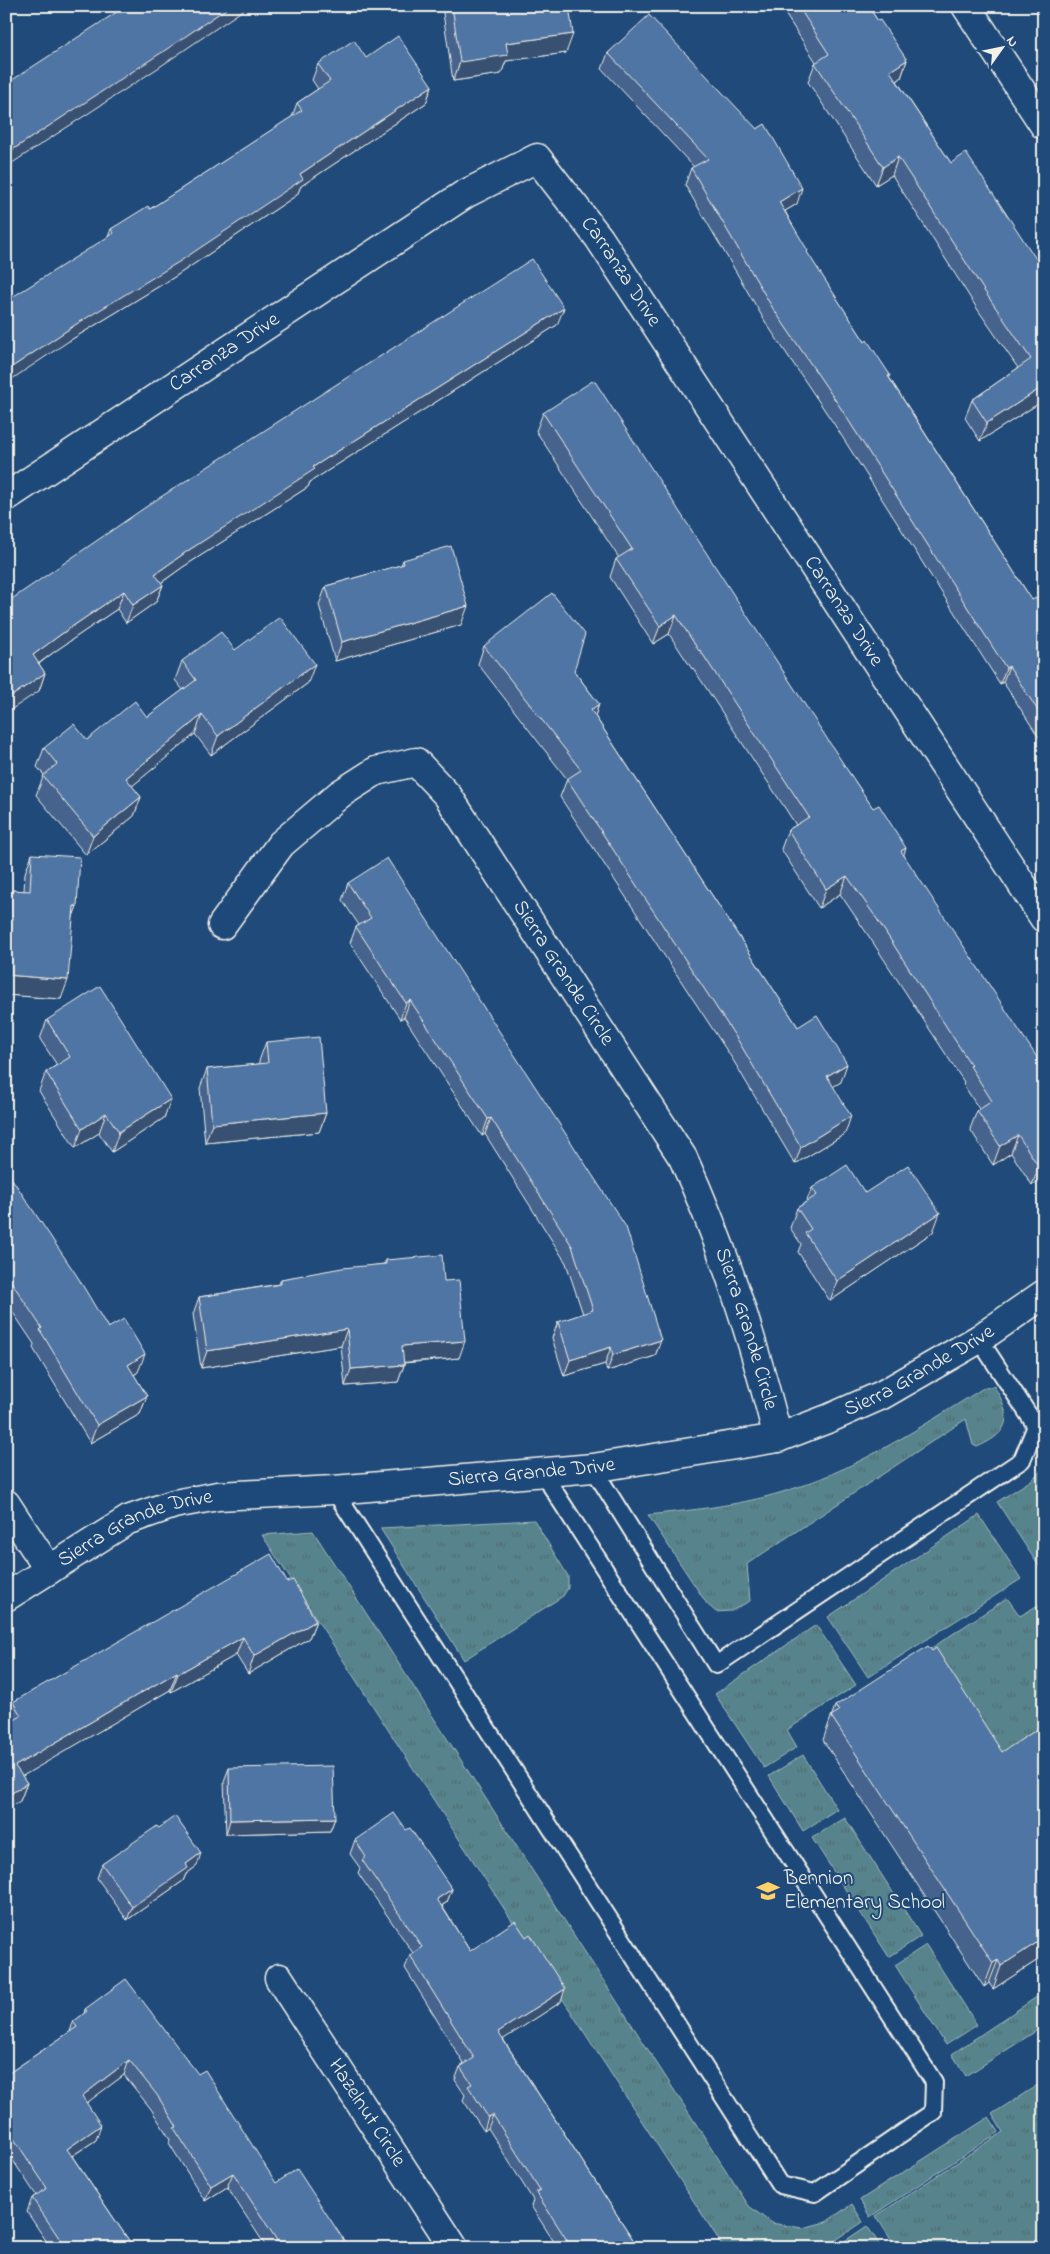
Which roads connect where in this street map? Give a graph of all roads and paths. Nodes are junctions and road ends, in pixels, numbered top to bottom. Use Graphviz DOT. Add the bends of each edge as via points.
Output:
graph roads {
  1 [pos="966,6"];
  2 [pos="1044,125"];
  3 [pos="6,497"];
  4 [pos="1044,918"];
  5 [pos="222,924"];
  6 [pos="1044,1294"];
  7 [pos="979,1339"];
  8 [pos="778,1438"];
  9 [pos="593,1468"];
  10 [pos="542,1472"];
  11 [pos="334,1490"];
  12 [pos="6,1504"];
  13 [pos="49,1570"];
  14 [pos="6,1597"];
  15 [pos="279,1978"];
  16 [pos="454,2248"];
  1 -- 2 [label="street"];
  3 -- 4 [label="street, Carranza Drive" via="465,194 537,158 599,238"];
  5 -- 8 [label="street, Sierra Grande Circle" via="281,844 340,794 376,771 416,762 448,796 683,1158 707,1210 726,1264 761,1372"];
  6 -- 7 [label="street, Sierra Grande Drive"];
  7 -- 8 [label="street, Sierra Grande Drive" via="882,1395"];
  7 -- 9 [label="lane" via="1036,1426 1022,1460 716,1665"];
  8 -- 9 [label="street, Sierra Grande Drive"];
  9 -- 10 [label="street, Sierra Grande Drive"];
  10 -- 11 [label="street, Sierra Grande Drive"];
  10 -- 11 [label="lane" via="934,2082 933,2112 814,2193 780,2185"];
  11 -- 13 [label="street, Sierra Grande Drive" via="218,1496 174,1504 128,1520"];
  12 -- 13 [label="street"];
  13 -- 14 [label="street, Sierra Grande Drive"];
  15 -- 16 [label="street, Hazelnut Circle"];
}
